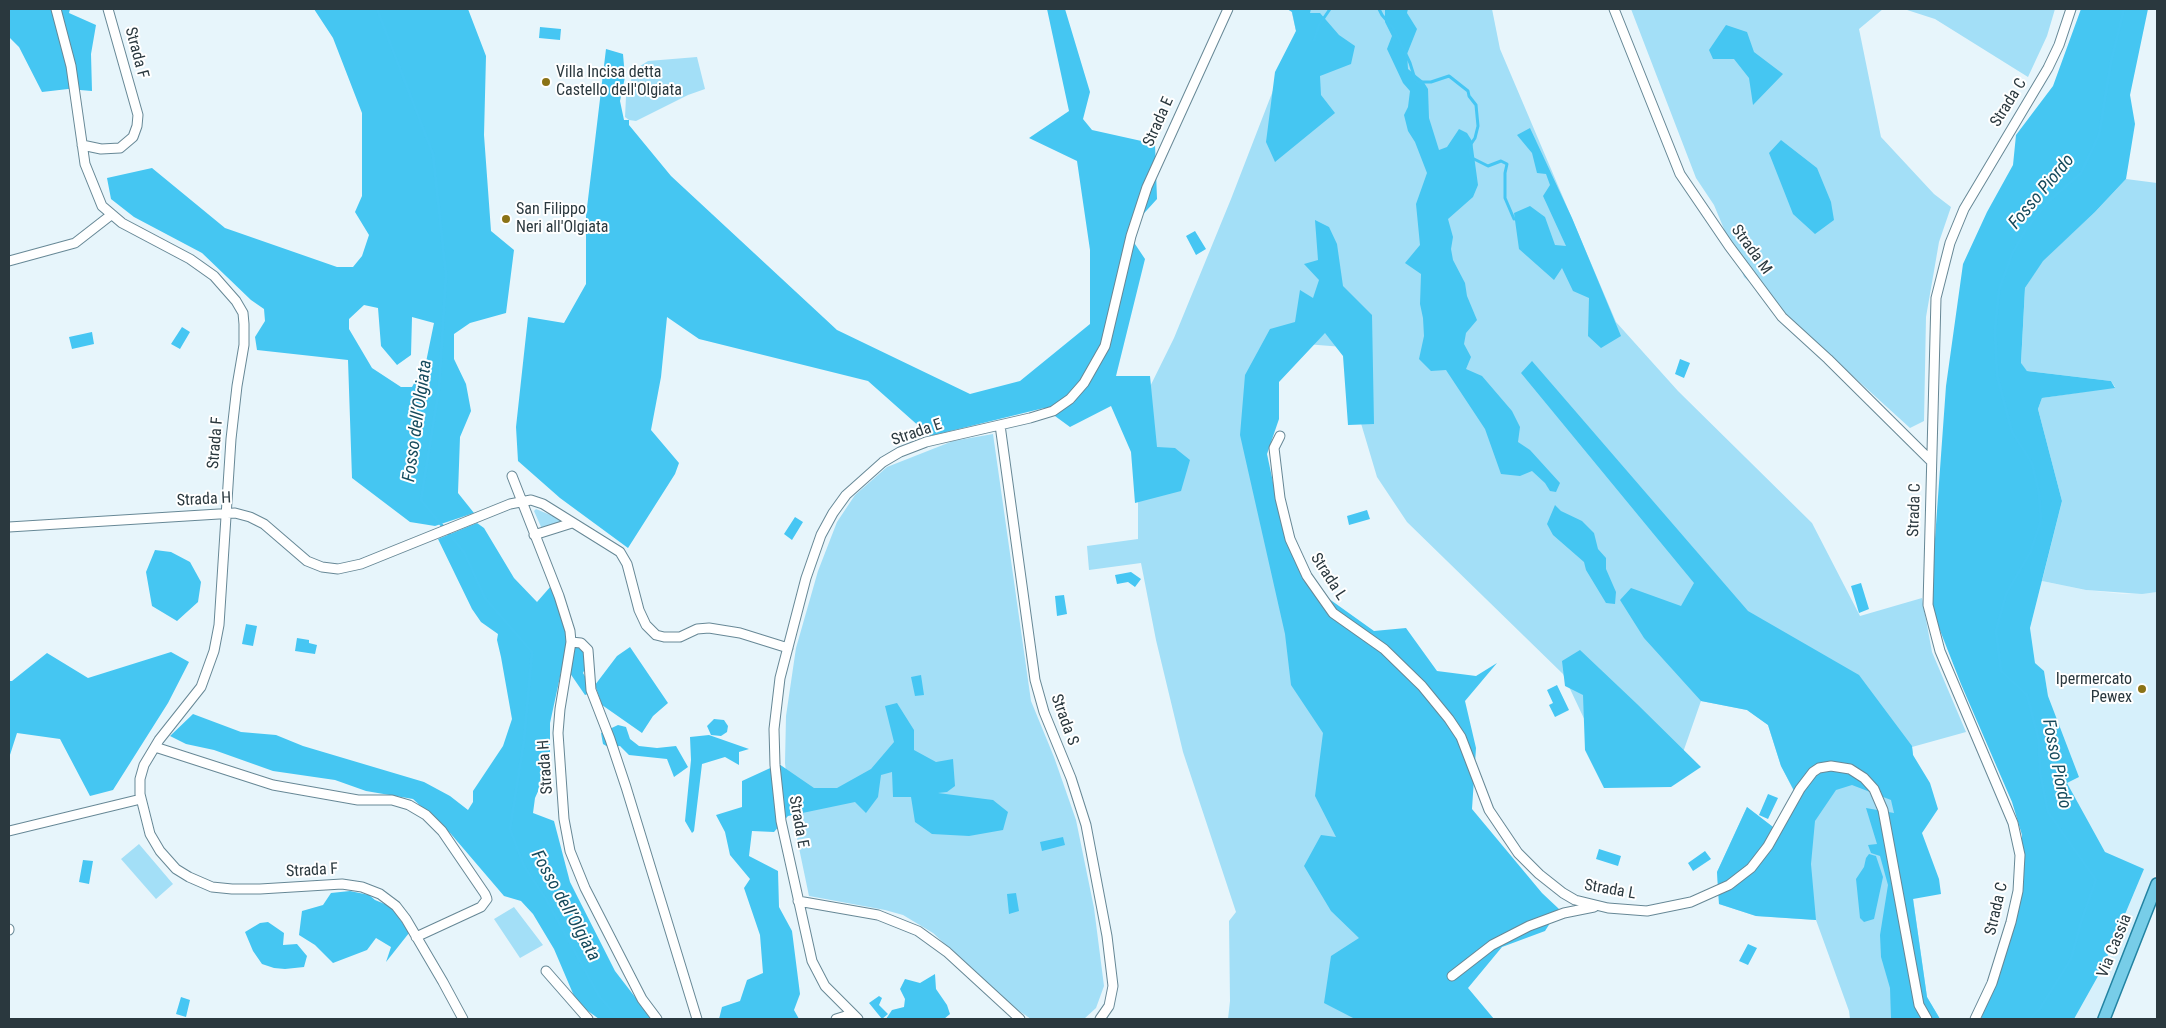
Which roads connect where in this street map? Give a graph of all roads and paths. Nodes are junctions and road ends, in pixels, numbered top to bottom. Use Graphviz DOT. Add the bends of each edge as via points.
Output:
graph roads {
  1 [pos="56,9"];
  2 [pos="108,9"];
  3 [pos="1228,9"];
  4 [pos="1614,9"];
  5 [pos="2072,9"];
  6 [pos="82,145"];
  7 [pos="111,215"];
  8 [pos="9,261"];
  9 [pos="1000,425"];
  10 [pos="1280,436"];
  11 [pos="1932,461"];
  12 [pos="512,476"];
  13 [pos="520,501"];
  14 [pos="226,513"];
  15 [pos="572,522"];
  16 [pos="9,526"];
  17 [pos="534,535"];
  18 [pos="571,642"];
  19 [pos="788,648"];
  20 [pos="155,747"];
  21 [pos="141,799"];
  22 [pos="9,830"];
  23 [pos="2157,884"];
  24 [pos="798,901"];
  25 [pos="1597,906"];
  26 [pos="416,937"];
  27 [pos="546,971"];
  28 [pos="1452,976"];
  29 [pos="855,1016"];
  30 [pos="463,1019"];
  31 [pos="588,1019"];
  32 [pos="657,1019"];
  33 [pos="698,1019"];
  34 [pos="836,1019"];
  35 [pos="1020,1019"];
  36 [pos="1100,1019"];
  37 [pos="1927,1019"];
  38 [pos="1975,1019"];
  39 [pos="2104,1019"];
  1 -- 6 [label="street, Strada F" via="71,66"];
  2 -- 6 [label="street, Strada F" via="138,115 137,129 129,142 118,148"];
  3 -- 9 [label="street, Strada E" via="1142,199 1105,346 1095,366 1062,406 1042,415"];
  4 -- 11 [label="street, Strada M" via="1680,174 1729,246 1782,318"];
  5 -- 11 [label="street, Strada C" via="2053,59 1971,195 1946,257 1935,313"];
  6 -- 7 [label="street, Strada F" via="87,171 100,203"];
  7 -- 8 [label="street" via="75,243"];
  7 -- 14 [label="street, Strada F" via="207,270 230,293 242,313 245,338 237,386"];
  9 -- 19 [label="street, Strada E" via="926,442 900,452 869,472 846,495 821,535"];
  9 -- 36 [label="street, Strada S" via="1035,680 1086,825 1107,936 1113,986 1109,1006"];
  10 -- 25 [label="street, Strada L" via="1274,457 1287,528 1300,563 1319,595 1339,618 1376,642 1409,672 1449,719 1461,737 1489,810 1518,853 1563,893"];
  11 -- 38 [label="street, Strada C" via="1929,612 1940,651 2008,810 2019,847 2019,879 2011,922 1992,983"];
  12 -- 13 [label="street, Strada H"];
  13 -- 14 [label="street, Strada H" via="343,569 317,566 258,520"];
  13 -- 15 [label="street" via="539,502"];
  13 -- 17 [label="street, Strada H"];
  14 -- 16 [label="street, Strada H"];
  14 -- 20 [label="street, Strada F" via="219,625 211,664 195,696"];
  15 -- 17 [label="street"];
  15 -- 19 [label="street" via="623,556 639,610 654,634 675,637 709,628 740,633"];
  17 -- 18 [label="street, Strada H" via="567,620"];
  18 -- 32 [label="street, Strada H" via="558,732 569,844 585,888 642,999"];
  18 -- 33 [label="street" via="584,645 588,650 591,690 626,787"];
  19 -- 24 [label="street, Strada E" via="776,703 774,766 781,820"];
  20 -- 21 [label="street, Strada F" via="142,772"];
  20 -- 26 [label="street" via="273,785 358,800 392,800 409,805 426,816 442,831 486,900 481,907"];
  21 -- 22 [label="street"];
  21 -- 26 [label="street, Strada F" via="155,844 170,863 189,877 212,887 232,890 337,884 357,886 388,899"];
  23 -- 39 [label="main road, Via Cassia"];
  24 -- 29 [label="street, Strada E" via="817,974"];
  24 -- 35 [label="street" via="878,915 918,931 947,952"];
  25 -- 28 [label="street" via="1564,913 1529,926 1492,945"];
  25 -- 37 [label="street, Strada L" via="1637,911 1664,909 1702,898 1729,885 1763,854 1810,774 1826,766 1847,768 1869,784 1881,802 1919,1005"];
  26 -- 30 [label="street, Strada F"];
  27 -- 31 [label="street"];
  29 -- 34 [label="street"];
}
